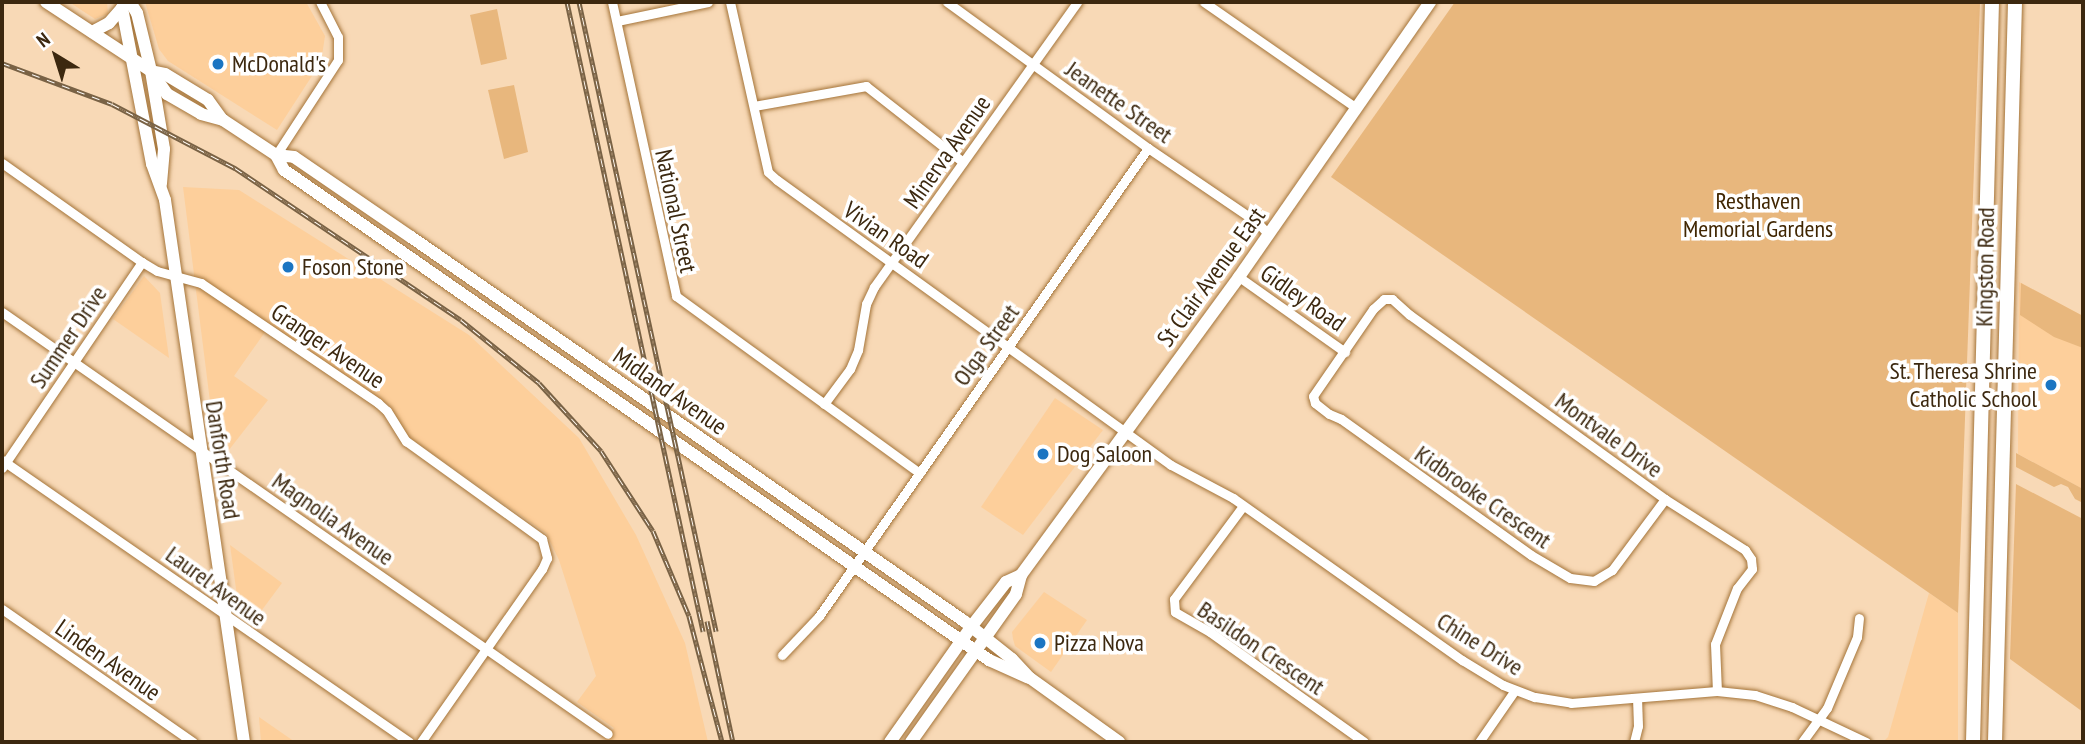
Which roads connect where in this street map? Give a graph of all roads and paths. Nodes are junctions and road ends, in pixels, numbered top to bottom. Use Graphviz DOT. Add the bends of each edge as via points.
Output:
graph roads {
  1 [pos="46,2"];
  2 [pos="320,2"];
  3 [pos="612,2"];
  4 [pos="708,2"];
  5 [pos="730,2"];
  6 [pos="947,2"];
  7 [pos="1077,2"];
  8 [pos="1204,2"];
  9 [pos="1430,2"];
  10 [pos="1992,2"];
  11 [pos="2014,2"];
  12 [pos="125,4"];
  13 [pos="617,21"];
  14 [pos="92,32"];
  15 [pos="133,59"];
  16 [pos="1033,65"];
  17 [pos="151,71"];
  18 [pos="754,106"];
  19 [pos="1355,107"];
  20 [pos="1149,148"];
  21 [pos="276,155"];
  22 [pos="963,162"];
  23 [pos="2,163"];
  24 [pos="161,184"];
  25 [pos="1268,234"];
  26 [pos="142,262"];
  27 [pos="892,262"];
  28 [pos="176,276"];
  29 [pos="1239,277"];
  30 [pos="2,312"];
  31 [pos="1009,346"];
  32 [pos="1345,352"];
  33 [pos="74,362"];
  34 [pos="824,404"];
  35 [pos="1125,429"];
  36 [pos="201,450"];
  37 [pos="3,464"];
  38 [pos="920,473"];
  39 [pos="1665,499"];
  40 [pos="1244,506"];
  41 [pos="864,551"];
  42 [pos="855,564"];
  43 [pos="1021,575"];
  44 [pos="2,609"];
  45 [pos="225,616"];
  46 [pos="1859,618"];
  47 [pos="971,626"];
  48 [pos="985,638"];
  49 [pos="962,639"];
  50 [pos="487,649"];
  51 [pos="977,650"];
  52 [pos="782,655"];
  53 [pos="1030,678"];
  54 [pos="1515,690"];
  55 [pos="1717,691"];
  56 [pos="1637,699"];
  57 [pos="1818,719"];
  58 [pos="608,734"];
  59 [pos="193,742"];
  60 [pos="244,742"];
  61 [pos="409,742"];
  62 [pos="421,742"];
  63 [pos="890,742"];
  64 [pos="911,742"];
  65 [pos="1119,742"];
  66 [pos="1364,742"];
  67 [pos="1479,742"];
  68 [pos="1634,742"];
  69 [pos="1802,742"];
  70 [pos="1866,742"];
  71 [pos="1973,742"];
  72 [pos="1995,742"];
  1 -- 14 [label="main road, Midland Avenue"];
  2 -- 21 [label="street" via="338,37 338,62"];
  3 -- 13 [label="street, National Street"];
  4 -- 13 [label="street"];
  5 -- 18 [label="street, Vivian Road"];
  6 -- 16 [label="street, Jeanette Street"];
  7 -- 16 [label="street, Minerva Avenue"];
  8 -- 19 [label="street"];
  9 -- 19 [label="main road, St Clair Avenue East"];
  10 -- 71 [label="main road, Kingston Road"];
  11 -- 72 [label="main road, Kingston Road"];
  12 -- 14 [label="main road" via="109,23"];
  12 -- 15 [label="main road, Danforth Road"];
  12 -- 17 [label="main road, Danforth Road" via="137,13"];
  13 -- 34 [label="street, National Street" via="676,296"];
  14 -- 15 [label="main road, Midland Avenue"];
  15 -- 17 [label="main road, Midland Avenue"];
  15 -- 24 [label="main road, Danforth Road" via="152,164"];
  16 -- 20 [label="street, Jeanette Street"];
  16 -- 22 [label="street, Minerva Avenue"];
  17 -- 21 [label="main road, Midland Avenue" via="167,94 201,114 223,120"];
  17 -- 24 [label="main road, Danforth Road" via="164,149"];
  18 -- 22 [label="street" via="866,86"];
  18 -- 27 [label="street, Vivian Road" via="768,172"];
  19 -- 25 [label="main road, St Clair Avenue East"];
  20 -- 25 [label="street, Jeanette Street"];
  20 -- 31 [label="street, Olga Street"];
  21 -- 41 [label="main road, Midland Avenue" via="294,157"];
  21 -- 42 [label="main road, Midland Avenue" via="284,170"];
  22 -- 27 [label="street, Minerva Avenue"];
  23 -- 26 [label="street, Granger Avenue"];
  24 -- 28 [label="main road, Danforth Road"];
  25 -- 29 [label="main road, St Clair Avenue East"];
  26 -- 28 [label="street, Granger Avenue"];
  26 -- 33 [label="street, Summer Drive"];
  27 -- 31 [label="street, Vivian Road"];
  27 -- 34 [label="street, Minerva Avenue" via="866,304 850,369"];
  28 -- 36 [label="main road, Danforth Road"];
  28 -- 50 [label="street, Granger Avenue" via="201,283 378,403 406,441 542,539 547,558 542,569"];
  29 -- 32 [label="street, Gidley Road"];
  29 -- 35 [label="main road, St Clair Avenue East"];
  30 -- 33 [label="street, Magnolia Avenue"];
  31 -- 35 [label="street, Vivian Road"];
  31 -- 38 [label="street, Olga Street"];
  32 -- 39 [label="street, Montvale Drive" via="1377,304 1392,299"];
  32 -- 39 [label="street, Kidbrooke Crescent" via="1316,388 1315,403 1559,574 1581,581 1604,577"];
  33 -- 36 [label="street, Magnolia Avenue"];
  33 -- 37 [label="street, Summer Drive"];
  34 -- 38 [label="street, National Street"];
  35 -- 40 [label="street, Chine Drive" via="1171,465"];
  35 -- 43 [label="main road, St Clair Avenue East"];
  36 -- 45 [label="main road, Danforth Road"];
  36 -- 50 [label="street, Magnolia Avenue"];
  37 -- 45 [label="street, Laurel Avenue"];
  38 -- 41 [label="street, Olga Street"];
  39 -- 55 [label="street, Montvale Drive" via="1745,550 1753,564 1737,588 1715,644"];
  40 -- 54 [label="street, Chine Drive" via="1462,660"];
  40 -- 66 [label="street, Basildon Crescent" via="1174,599 1175,612"];
  41 -- 42 [label="street, Olga Street"];
  41 -- 47 [label="main road, Midland Avenue"];
  42 -- 49 [label="main road, Midland Avenue"];
  42 -- 52 [label="street, Olga Street" via="818,616"];
  43 -- 47 [label="main road, St Clair Avenue East" via="1006,582"];
  43 -- 48 [label="main road, St Clair Avenue East" via="1016,594"];
  44 -- 59 [label="street, Linden Avenue"];
  45 -- 60 [label="main road, Danforth Road"];
  45 -- 61 [label="street, Laurel Avenue"];
  46 -- 57 [label="street" via="1857,637"];
  47 -- 48 [label="main road, Midland Avenue"];
  47 -- 49 [label="main road, St Clair Avenue East"];
  48 -- 51 [label="main road, St Clair Avenue East"];
  48 -- 53 [label="main road, Midland Avenue"];
  49 -- 51 [label="main road, Midland Avenue"];
  49 -- 63 [label="main road, St Clair Avenue East"];
  50 -- 58 [label="street, Magnolia Avenue"];
  50 -- 62 [label="street"];
  51 -- 53 [label="main road, Midland Avenue"];
  51 -- 64 [label="main road, St Clair Avenue East"];
  53 -- 65 [label="main road, Midland Avenue"];
  54 -- 56 [label="street, Chine Drive" via="1571,703"];
  54 -- 67 [label="street"];
  55 -- 56 [label="street, Chine Drive"];
  55 -- 57 [label="street, Chine Drive" via="1767,698"];
  56 -- 68 [label="street"];
  57 -- 69 [label="street"];
  57 -- 70 [label="street, Chine Drive"];
}
